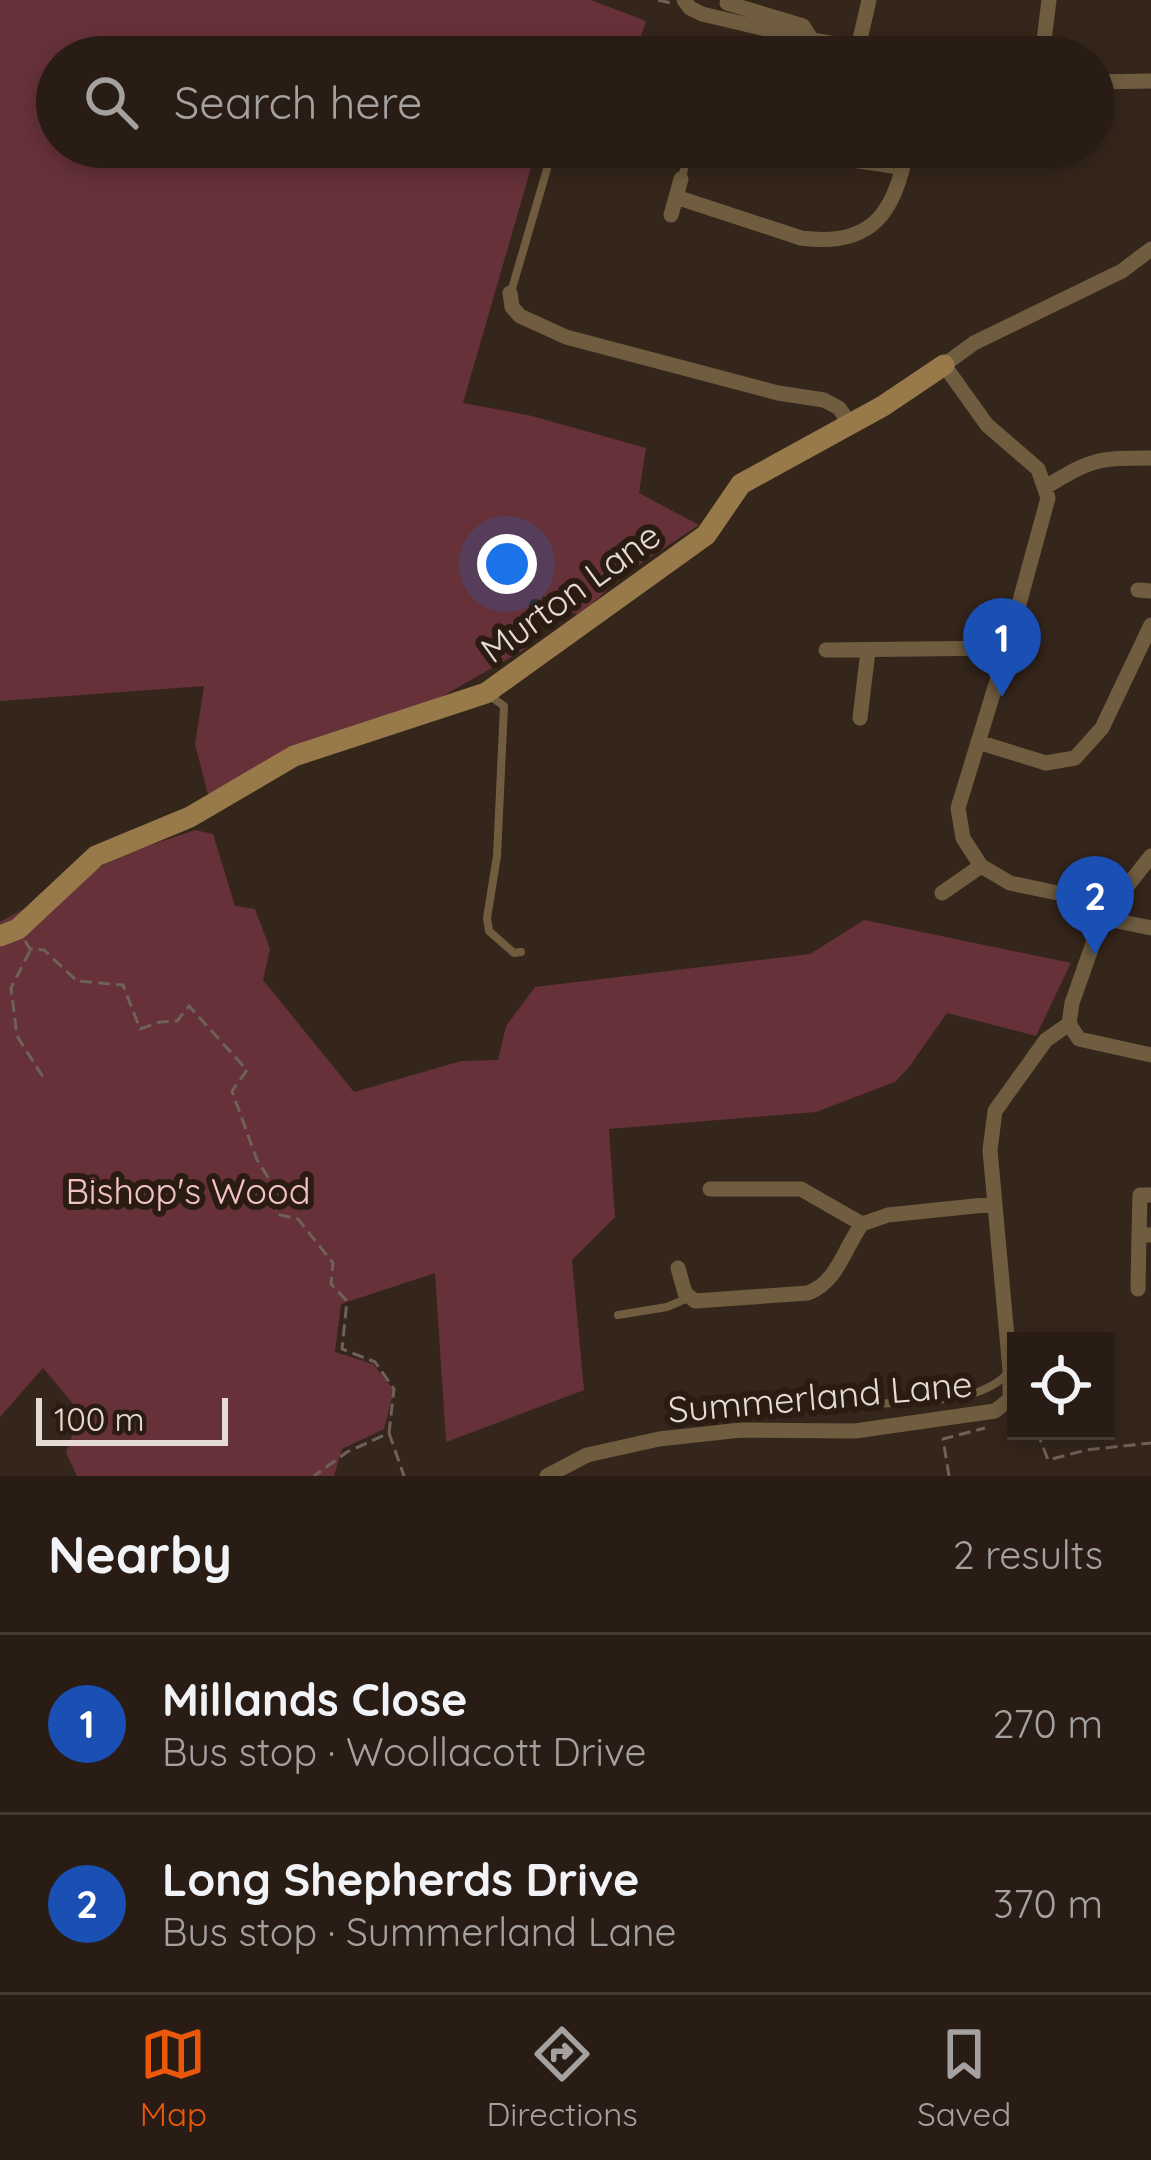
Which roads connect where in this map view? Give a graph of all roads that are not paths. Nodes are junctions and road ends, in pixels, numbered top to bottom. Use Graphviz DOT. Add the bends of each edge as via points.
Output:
graph roads {
  1 [pos="684,0"];
  2 [pos="869,0"];
  3 [pos="1049,0"];
  4 [pos="726,7"];
  5 [pos="802,36"];
  6 [pos="861,36"];
  7 [pos="1045,36"];
  8 [pos="1151,81"];
  9 [pos="1115,82"];
  10 [pos="685,168"];
  11 [pos="885,168"];
  12 [pos="904,168"];
  13 [pos="547,169"];
  14 [pos="903,171"];
  15 [pos="682,178"];
  16 [pos="676,197"];
  17 [pos="671,215"];
  18 [pos="1151,249"];
  19 [pos="510,293"];
  20 [pos="944,364"];
  21 [pos="850,424"];
  22 [pos="1151,458"];
  23 [pos="1046,487"];
  24 [pos="1151,625"];
  25 [pos="1007,648"];
  26 [pos="826,650"];
  27 [pos="868,650"];
  28 [pos="486,693"];
  29 [pos="860,718"];
  30 [pos="978,742"];
  31 [pos="1151,856"];
  32 [pos="981,866"];
  33 [pos="942,893"];
  34 [pos="1102,918"];
  35 [pos="1151,928"];
  36 [pos="16,938"];
  37 [pos="521,952"];
  38 [pos="1069,1024"];
  39 [pos="1151,1055"];
  40 [pos="710,1189"];
  41 [pos="1139,1195"];
  42 [pos="994,1204"];
  43 [pos="862,1224"];
  44 [pos="1145,1234"];
  45 [pos="678,1268"];
  46 [pos="1138,1289"];
  47 [pos="690,1298"];
  48 [pos="618,1315"];
  49 [pos="1007,1339"];
  50 [pos="1007,1373"];
  51 [pos="1007,1401"];
  52 [pos="878,1404"];
  53 [pos="547,1476"];
  1 -- 4 [label="street" via="702,14"];
  2 -- 6 [label="street"];
  3 -- 7 [label="street"];
  4 -- 5 [label="street"];
  8 -- 9 [label="street"];
  10 -- 15 [label="lane"];
  11 -- 14 [label="lane"];
  12 -- 14 [label="street"];
  13 -- 19 [label="lane"];
  14 -- 16 [label="street" via="876,222 832,240 801,238"];
  15 -- 16 [label="street"];
  16 -- 17 [label="street"];
  18 -- 20 [label="street, Murton Lane" via="1122,272"];
  19 -- 21 [label="street" via="520,316 566,337 824,400"];
  20 -- 21 [label="street, Murton Lane"];
  20 -- 23 [label="street"];
  21 -- 28 [label="street, Murton Lane" via="741,484 706,535"];
  22 -- 23 [label="street" via="1084,463"];
  23 -- 25 [label="street"];
  24 -- 30 [label="street" via="1102,728 1076,758 1046,763"];
  25 -- 27 [label="street"];
  25 -- 30 [label="street"];
  26 -- 27 [label="street"];
  27 -- 29 [label="street"];
  28 -- 36 [label="street, Murton Lane" via="294,756 190,818 96,856"];
  28 -- 37 [label="lane" via="504,706 487,918 489,931"];
  30 -- 32 [label="street" via="958,808 963,838"];
  31 -- 34 [label="street, Summerland Lane"];
  32 -- 33 [label="street"];
  32 -- 34 [label="street" via="1010,883 1083,902"];
  34 -- 35 [label="street"];
  34 -- 38 [label="street, Summerland Lane"];
  38 -- 39 [label="street" via="1079,1039"];
  38 -- 42 [label="street, Summerland Lane" via="1046,1040 995,1111"];
  40 -- 43 [label="street" via="801,1189"];
  41 -- 44 [label="street"];
  42 -- 43 [label="street"];
  42 -- 49 [label="street, Summerland Lane"];
  43 -- 47 [label="street" via="815,1291"];
  44 -- 46 [label="street"];
  45 -- 47 [label="street"];
  47 -- 48 [label="lane"];
  50 -- 52 [label="lane" via="975,1393"];
  51 -- 53 [label="street, Summerland Lane" via="995,1411 855,1431 659,1439 587,1455"];
}
